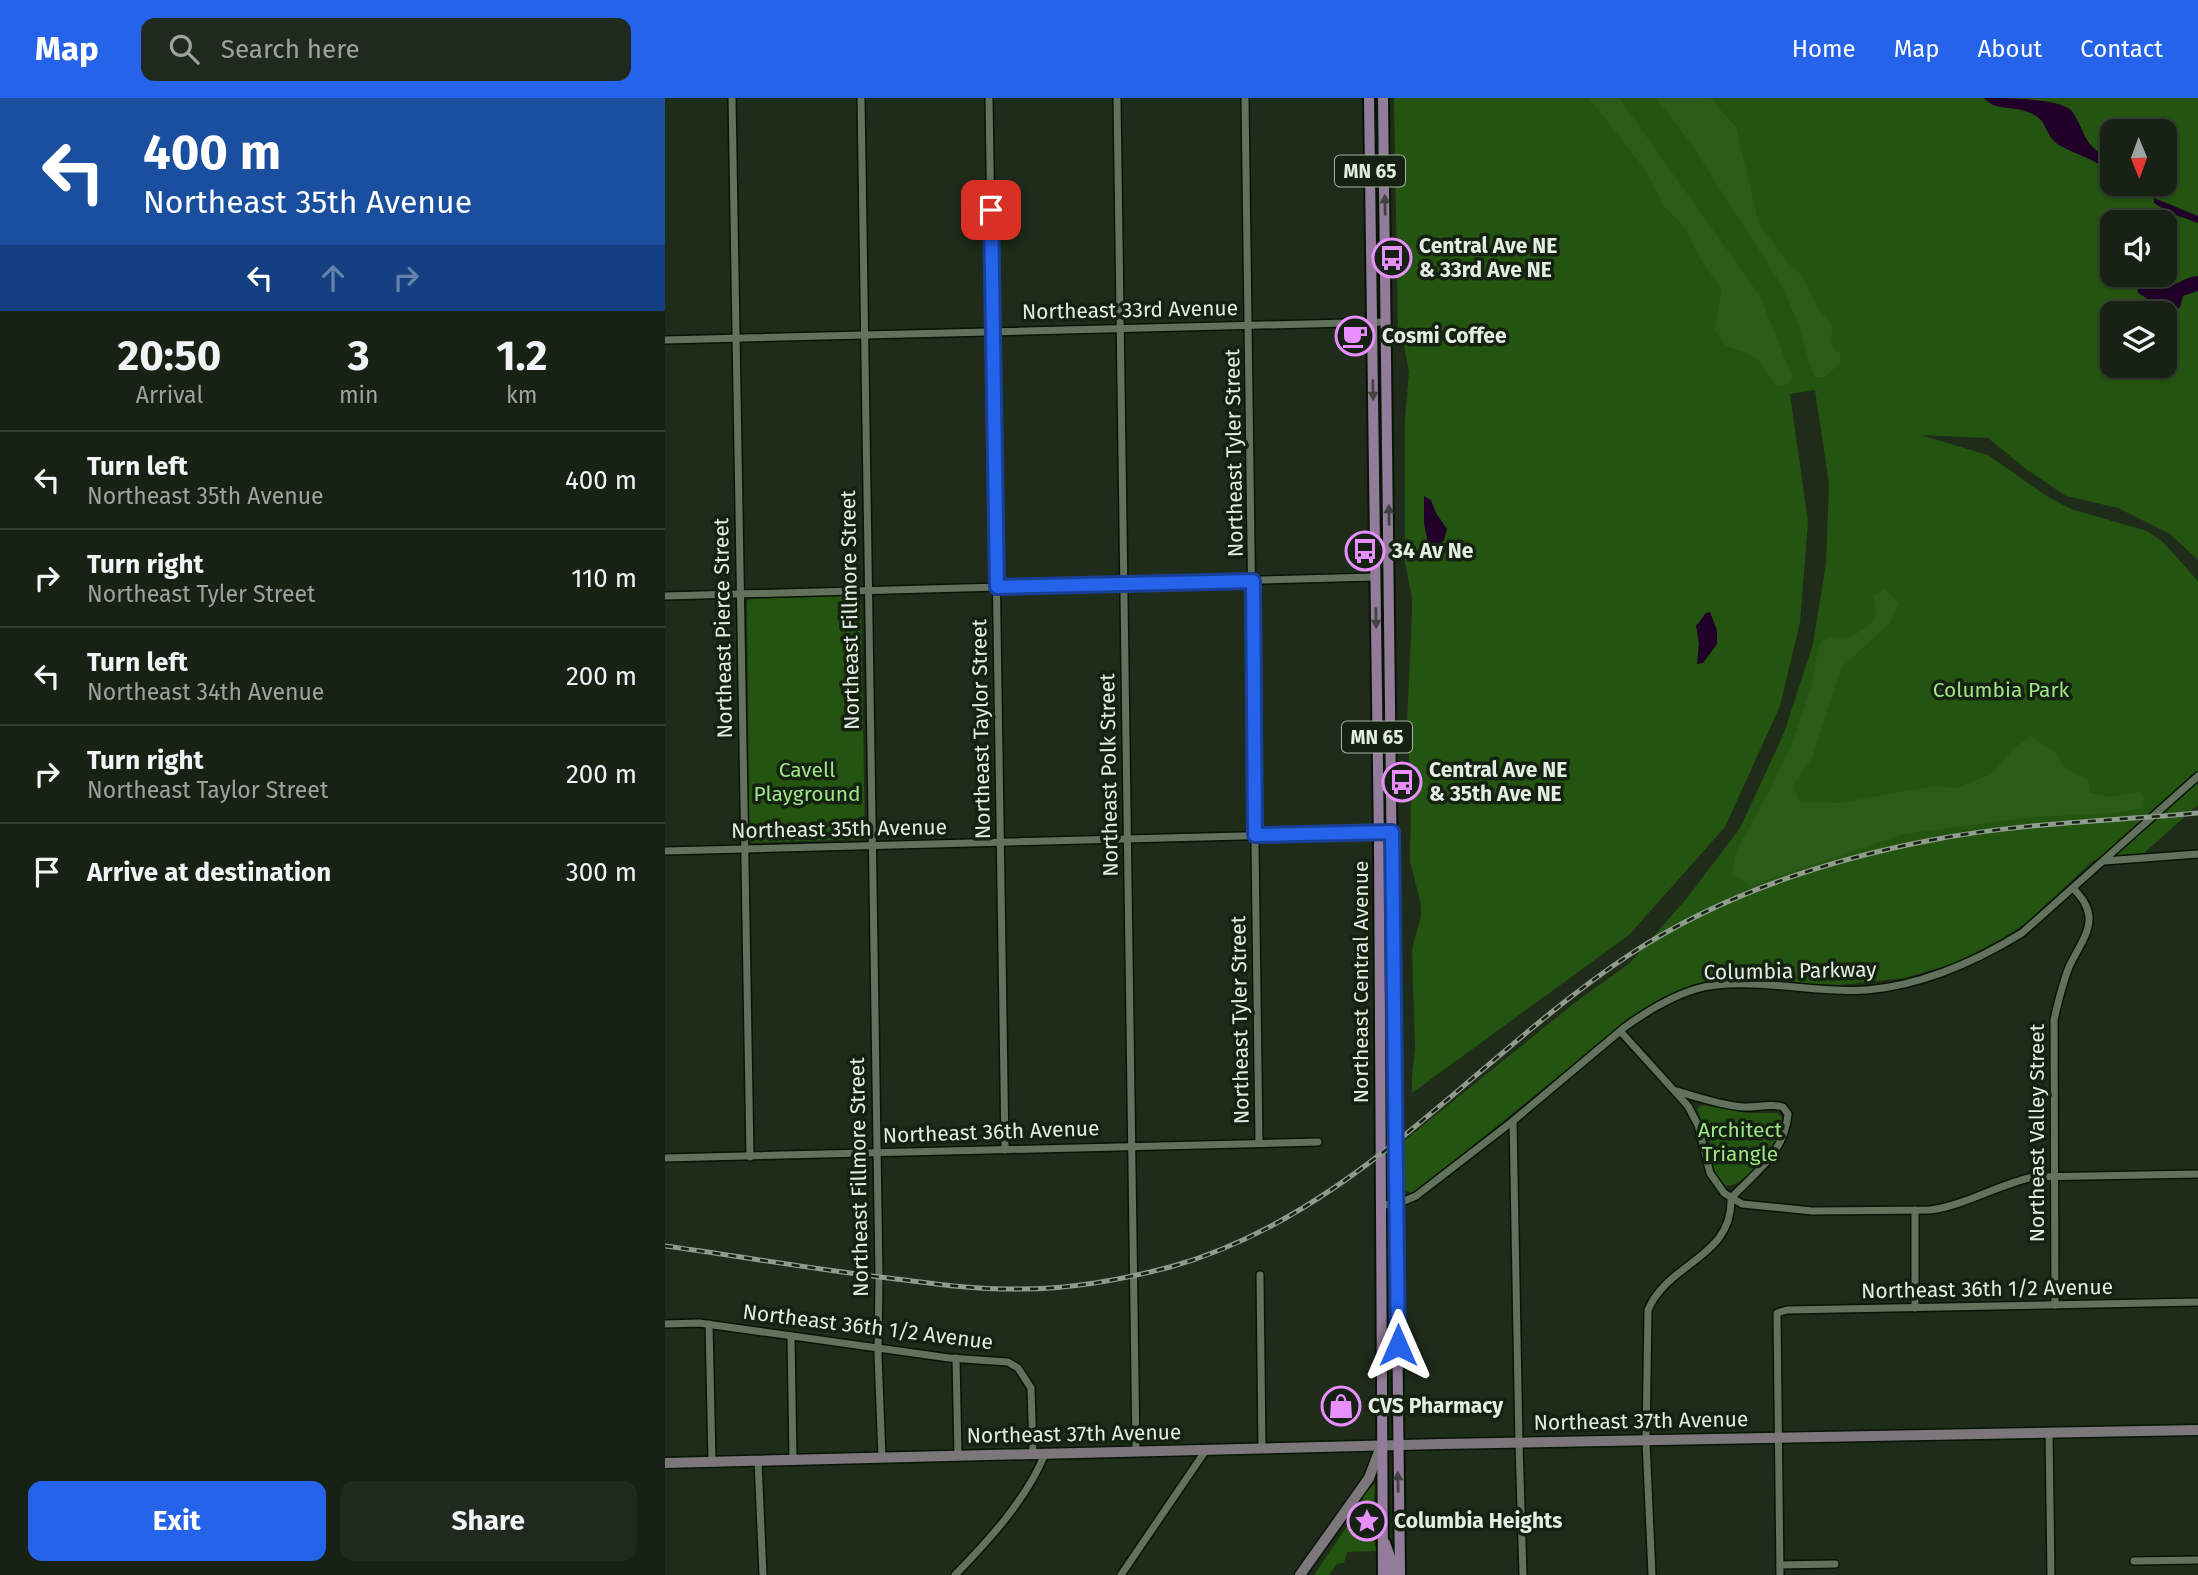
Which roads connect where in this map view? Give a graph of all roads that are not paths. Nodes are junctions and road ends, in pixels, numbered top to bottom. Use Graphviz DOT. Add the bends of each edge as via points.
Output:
graph roads {
  1 [pos="732,98"];
  2 [pos="860,98"];
  3 [pos="989,98"];
  4 [pos="1117,98"];
  5 [pos="1245,98"];
  6 [pos="1369,98"];
  7 [pos="1383,98"];
  8 [pos="1372,322"];
  9 [pos="1386,322"];
  10 [pos="1249,325"];
  11 [pos="1121,328"];
  12 [pos="993,331"];
  13 [pos="864,335"];
  14 [pos="736,338"];
  15 [pos="665,340"];
  16 [pos="1375,577"];
  17 [pos="1253,581"];
  18 [pos="1124,584"];
  19 [pos="997,587"];
  20 [pos="868,591"];
  21 [pos="740,594"];
  22 [pos="665,596"];
  23 [pos="2198,776"];
  24 [pos="1392,832"];
  25 [pos="1379,833"];
  26 [pos="1255,835"];
  27 [pos="1127,839"];
  28 [pos="1000,842"];
  29 [pos="871,845"];
  30 [pos="744,848"];
  31 [pos="665,850"];
  32 [pos="2198,854"];
  33 [pos="2105,861"];
  34 [pos="2074,888"];
  35 [pos="1621,1032"];
  36 [pos="1675,1090"];
  37 [pos="1513,1121"];
  38 [pos="1318,1142"];
  39 [pos="1259,1143"];
  40 [pos="1131,1146"];
  41 [pos="1005,1150"];
  42 [pos="876,1153"];
  43 [pos="750,1157"];
  44 [pos="665,1158"];
  45 [pos="2198,1174"];
  46 [pos="2053,1177"];
  47 [pos="1731,1198"];
  48 [pos="1397,1204"];
  49 [pos="1382,1205"];
  50 [pos="1915,1210"];
  51 [pos="1260,1275"];
  52 [pos="2198,1303"];
  53 [pos="2055,1305"];
  54 [pos="1915,1308"];
  55 [pos="665,1324"];
  56 [pos="709,1324"];
  57 [pos="792,1336"];
  58 [pos="878,1348"];
  59 [pos="956,1358"];
  60 [pos="2198,1430"];
  61 [pos="2049,1433"];
  62 [pos="1778,1438"];
  63 [pos="1646,1441"];
  64 [pos="1519,1443"];
  65 [pos="1398,1445"];
  66 [pos="1381,1446"];
  67 [pos="1262,1449"];
  68 [pos="1206,1450"];
  69 [pos="1136,1452"];
  70 [pos="1033,1454"];
  71 [pos="1045,1454"];
  72 [pos="958,1456"];
  73 [pos="882,1458"];
  74 [pos="793,1460"];
  75 [pos="758,1461"];
  76 [pos="712,1462"];
  77 [pos="665,1464"];
  78 [pos="1381,1538"];
  79 [pos="2198,1560"];
  80 [pos="2134,1561"];
  81 [pos="1835,1564"];
  82 [pos="1780,1565"];
  83 [pos="763,1575"];
  84 [pos="955,1575"];
  85 [pos="1121,1575"];
  86 [pos="1300,1575"];
  87 [pos="1383,1575"];
  88 [pos="1392,1575"];
  89 [pos="1400,1575"];
  90 [pos="1524,1575"];
  91 [pos="1652,1575"];
  92 [pos="1780,1575"];
  93 [pos="2051,1575"];
  1 -- 14 [label="street, Northeast Pierce Street"];
  2 -- 13 [label="street, Northeast Fillmore Street"];
  3 -- 12 [label="street, Northeast Taylor Street"];
  4 -- 11 [label="street, Northeast Polk Street"];
  5 -- 10 [label="street, Northeast Tyler Street"];
  6 -- 8 [label="main road, Northeast Central Avenue / MN 65"];
  9 -- 7 [label="main road, Northeast Central Avenue / MN 65, one-way"];
  8 -- 9 [label="street, Northeast 33rd Avenue"];
  8 -- 10 [label="street, Northeast 33rd Avenue"];
  8 -- 16 [label="main road, Northeast Central Avenue / MN 65, one-way"];
  24 -- 9 [label="main road, Northeast Central Avenue / MN 65, one-way"];
  10 -- 11 [label="street, Northeast 33rd Avenue"];
  10 -- 17 [label="street, Northeast Tyler Street"];
  11 -- 12 [label="street, Northeast 33rd Avenue"];
  11 -- 18 [label="street, Northeast Polk Street"];
  12 -- 13 [label="street, Northeast 33rd Avenue"];
  12 -- 19 [label="street, Northeast Taylor Street"];
  13 -- 14 [label="street, Northeast 33rd Avenue"];
  13 -- 20 [label="street, Northeast Fillmore Street"];
  14 -- 15 [label="street, Northeast 33rd Avenue"];
  14 -- 21 [label="street, Northeast Pierce Street"];
  16 -- 17 [label="street"];
  16 -- 25 [label="main road, Northeast Central Avenue / MN 65, one-way"];
  17 -- 18 [label="street"];
  17 -- 26 [label="street, Northeast Tyler Street"];
  18 -- 19 [label="street"];
  18 -- 27 [label="street, Northeast Polk Street"];
  19 -- 20 [label="street"];
  19 -- 28 [label="street, Northeast Taylor Street"];
  20 -- 21 [label="street"];
  20 -- 29 [label="street, Northeast Fillmore Street"];
  21 -- 22 [label="street"];
  21 -- 30 [label="street, Northeast Pierce Street"];
  23 -- 33 [label="street, Columbia Parkway"];
  24 -- 25 [label="street, Northeast 35th Avenue"];
  24 -- 48 [label="main road, Northeast Central Avenue / MN 65"];
  25 -- 26 [label="street, Northeast 35th Avenue"];
  25 -- 49 [label="main road, Northeast Central Avenue / MN 65"];
  26 -- 27 [label="street, Northeast 35th Avenue"];
  26 -- 39 [label="street, Northeast Tyler Street"];
  27 -- 28 [label="street, Northeast 35th Avenue"];
  27 -- 40 [label="street, Northeast Polk Street"];
  28 -- 29 [label="street, Northeast 35th Avenue"];
  28 -- 41 [label="street, Northeast Taylor Street"];
  29 -- 30 [label="street, Northeast 35th Avenue"];
  29 -- 42 [label="street, Northeast Fillmore Street"];
  30 -- 31 [label="street, Northeast 35th Avenue"];
  30 -- 43 [label="street, Northeast Pierce Street"];
  32 -- 33 [label="street"];
  33 -- 34 [label="street, Columbia Parkway"];
  34 -- 35 [label="street, Columbia Parkway" via="1992,952 1928,977 1863,990 1719,985 1697,989 1652,1009"];
  34 -- 46 [label="street, Northeast Valley Street" via="2087,906 2089,918 2054,1020"];
  35 -- 36 [label="street"];
  35 -- 37 [label="street, Columbia Parkway"];
  36 -- 47 [label="street" via="1698,1125 1710,1173"];
  36 -- 47 [label="street" via="1718,1103 1775,1105 1788,1114 1786,1133 1777,1149"];
  37 -- 48 [label="street, Columbia Parkway" via="1416,1196"];
  37 -- 64 [label="street"];
  38 -- 39 [label="street, Northeast 36th Avenue"];
  39 -- 40 [label="street, Northeast 36th Avenue"];
  40 -- 41 [label="street, Northeast 36th Avenue"];
  40 -- 69 [label="street, Northeast Polk Street"];
  41 -- 42 [label="street, Northeast 36th Avenue"];
  42 -- 43 [label="street, Northeast 36th Avenue"];
  42 -- 58 [label="street, Northeast Fillmore Street"];
  43 -- 44 [label="street, Northeast 36th Avenue"];
  45 -- 46 [label="street"];
  46 -- 50 [label="street" via="2013,1181 1946,1208"];
  46 -- 53 [label="street, Northeast Valley Street"];
  47 -- 50 [label="street" via="1746,1206 1812,1212"];
  47 -- 63 [label="street" via="1723,1234 1663,1285 1648,1310"];
  48 -- 49 [label="street, Columbia Parkway"];
  48 -- 65 [label="main road, Northeast Central Avenue / MN 65"];
  49 -- 66 [label="main road, Northeast Central Avenue / MN 65"];
  50 -- 54 [label="street"];
  51 -- 67 [label="street"];
  52 -- 53 [label="street, Northeast 36th 1/2 Avenue"];
  53 -- 54 [label="street, Northeast 36th 1/2 Avenue"];
  54 -- 62 [label="street, Northeast 36th 1/2 Avenue" via="1777,1313"];
  55 -- 56 [label="street, Northeast 36th 1/2 Avenue"];
  56 -- 57 [label="street, Northeast 36th 1/2 Avenue"];
  56 -- 76 [label="street"];
  57 -- 58 [label="street, Northeast 36th 1/2 Avenue"];
  57 -- 74 [label="street"];
  58 -- 59 [label="street, Northeast 36th 1/2 Avenue"];
  58 -- 73 [label="street, Northeast Fillmore Street"];
  59 -- 70 [label="street, Northeast 36th 1/2 Avenue" via="1008,1362 1018,1368 1031,1388"];
  59 -- 72 [label="street"];
  60 -- 61 [label="street, Northeast 37th Avenue"];
  61 -- 62 [label="street, Northeast 37th Avenue"];
  61 -- 93 [label="street"];
  62 -- 63 [label="street, Northeast 37th Avenue"];
  62 -- 82 [label="street"];
  63 -- 64 [label="street, Northeast 37th Avenue"];
  63 -- 91 [label="street"];
  64 -- 65 [label="street, Northeast 37th Avenue"];
  64 -- 90 [label="street"];
  65 -- 66 [label="street, Northeast 37th Avenue"];
  89 -- 65 [label="main road, MN 65, one-way"];
  66 -- 67 [label="street, Northeast 37th Avenue"];
  66 -- 78 [label="main road, MN 65"];
  66 -- 86 [label="street" via="1369,1478"];
  67 -- 68 [label="street, Northeast 37th Avenue"];
  68 -- 69 [label="street, Northeast 37th Avenue"];
  68 -- 85 [label="street"];
  69 -- 71 [label="street, Northeast 37th Avenue"];
  70 -- 71 [label="street, Northeast 37th Avenue"];
  70 -- 72 [label="street, Northeast 37th Avenue"];
  71 -- 84 [label="street" via="990,1539"];
  72 -- 73 [label="street, Northeast 37th Avenue"];
  73 -- 74 [label="street, Northeast 37th Avenue"];
  74 -- 75 [label="street, Northeast 37th Avenue"];
  75 -- 76 [label="street, Northeast 37th Avenue"];
  75 -- 83 [label="street"];
  76 -- 77 [label="street, Northeast 37th Avenue"];
  78 -- 87 [label="main road, MN 65"];
  78 -- 88 [label="main road" via="1388,1548"];
  79 -- 80 [label="street"];
  81 -- 82 [label="street"];
  82 -- 92 [label="street"];
}
